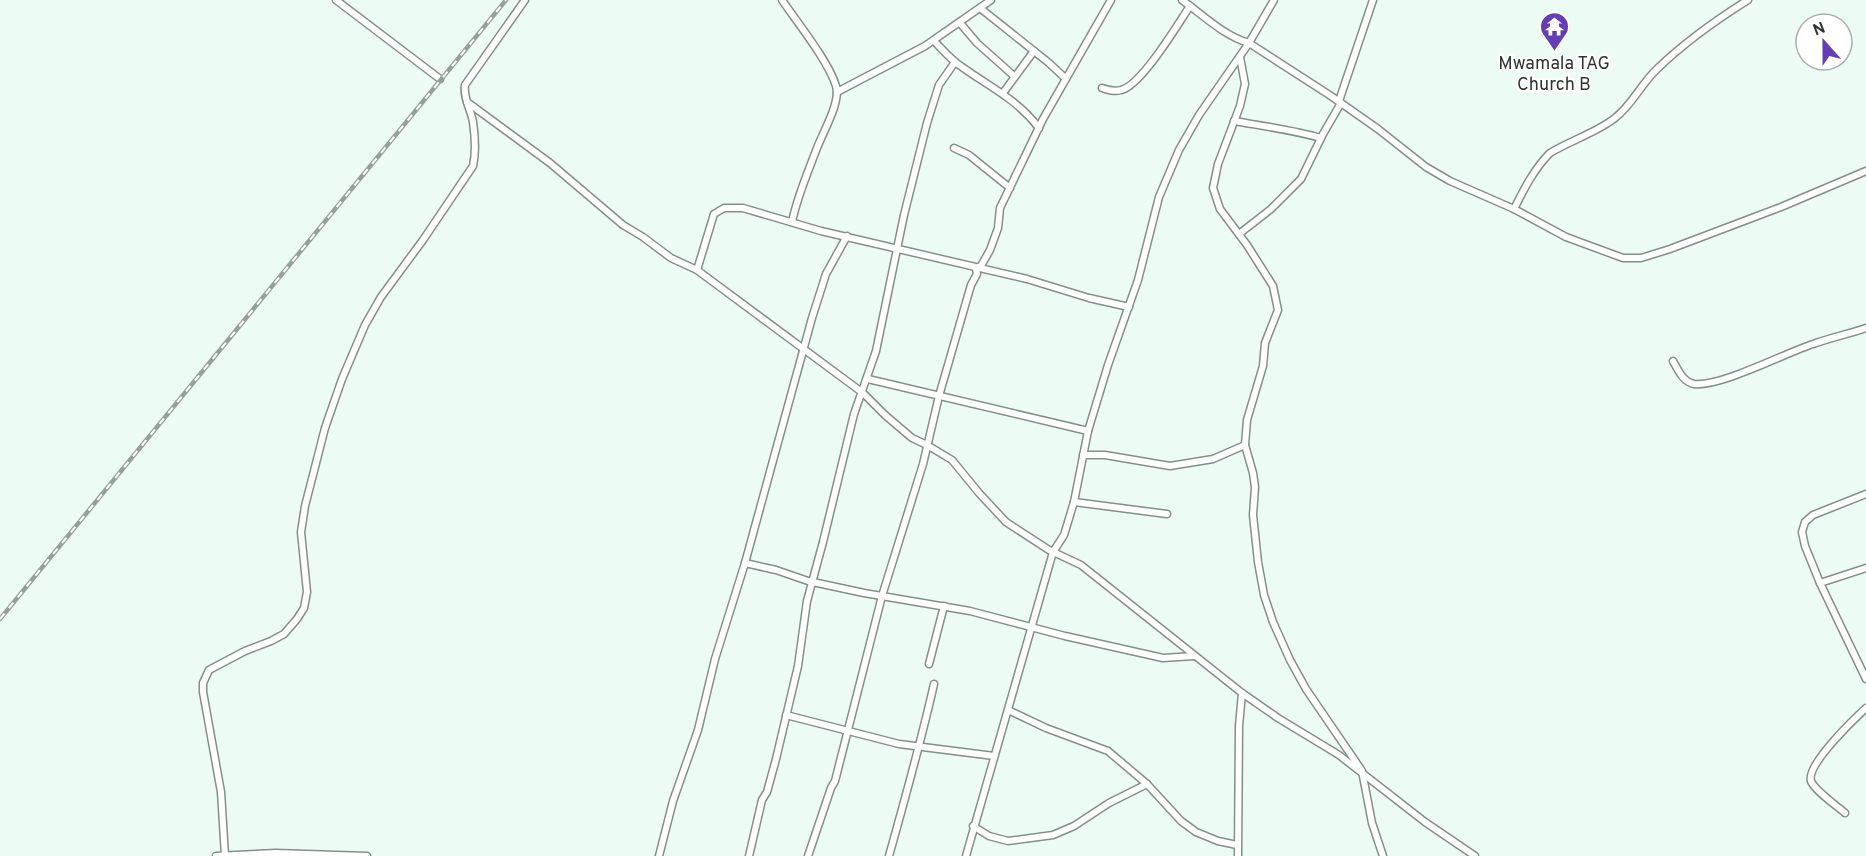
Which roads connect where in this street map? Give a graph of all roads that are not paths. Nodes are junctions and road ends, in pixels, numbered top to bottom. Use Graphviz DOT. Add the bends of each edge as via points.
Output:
graph roads {
  1 [pos="336,0"];
  2 [pos="525,0"];
  3 [pos="782,0"];
  4 [pos="991,0"];
  5 [pos="1111,0"];
  6 [pos="1182,0"];
  7 [pos="1274,0"];
  8 [pos="1365,0"];
  9 [pos="1748,0"];
  10 [pos="1372,2"];
  11 [pos="1190,6"];
  12 [pos="980,8"];
  13 [pos="960,23"];
  14 [pos="934,41"];
  15 [pos="1249,42"];
  16 [pos="1034,51"];
  17 [pos="1240,57"];
  18 [pos="955,62"];
  19 [pos="1014,76"];
  20 [pos="1065,78"];
  21 [pos="440,79"];
  22 [pos="1102,88"];
  23 [pos="837,92"];
  24 [pos="1003,93"];
  25 [pos="467,102"];
  26 [pos="1340,102"];
  27 [pos="1234,121"];
  28 [pos="1039,128"];
  29 [pos="1321,138"];
  30 [pos="954,148"];
  31 [pos="1866,171"];
  32 [pos="1010,188"];
  33 [pos="1514,209"];
  34 [pos="792,222"];
  35 [pos="1239,234"];
  36 [pos="847,236"];
  37 [pos="897,248"];
  38 [pos="976,268"];
  39 [pos="697,270"];
  40 [pos="1129,307"];
  41 [pos="1866,328"];
  42 [pos="804,350"];
  43 [pos="1673,361"];
  44 [pos="868,380"];
  45 [pos="863,393"];
  46 [pos="939,396"];
  47 [pos="1088,431"];
  48 [pos="927,445"];
  49 [pos="1245,445"];
  50 [pos="1083,455"];
  51 [pos="1866,494"];
  52 [pos="1074,502"];
  53 [pos="1167,514"];
  54 [pos="1053,552"];
  55 [pos="745,563"];
  56 [pos="1866,568"];
  57 [pos="813,582"];
  58 [pos="1821,583"];
  59 [pos="882,596"];
  60 [pos="944,606"];
  61 [pos="1032,626"];
  62 [pos="1194,656"];
  63 [pos="929,664"];
  64 [pos="1866,679"];
  65 [pos="934,684"];
  66 [pos="1242,693"];
  67 [pos="1866,708"];
  68 [pos="1008,710"];
  69 [pos="786,716"];
  70 [pos="849,731"];
  71 [pos="918,747"];
  72 [pos="994,756"];
  73 [pos="1362,771"];
  74 [pos="1147,784"];
  75 [pos="1845,813"];
  76 [pos="973,826"];
  77 [pos="1237,845"];
  78 [pos="1473,854"];
  79 [pos="216,856"];
  80 [pos="225,856"];
  81 [pos="367,856"];
  82 [pos="659,856"];
  83 [pos="749,856"];
  84 [pos="808,856"];
  85 [pos="889,856"];
  86 [pos="966,856"];
  87 [pos="1238,856"];
  88 [pos="1383,856"];
  89 [pos="1460,856"];
  1 -- 21 [label="street"];
  2 -- 25 [label="street" via="467,81"];
  3 -- 23 [label="street" via="824,62"];
  4 -- 12 [label="street"];
  5 -- 20 [label="street"];
  6 -- 11 [label="street"];
  7 -- 15 [label="street"];
  8 -- 10 [label="street"];
  9 -- 33 [label="street" via="1657,69 1612,121 1543,160"];
  10 -- 26 [label="street"];
  11 -- 15 [label="street" via="1239,40"];
  11 -- 22 [label="street" via="1158,55 1130,84 1120,91"];
  12 -- 13 [label="street"];
  12 -- 16 [label="street"];
  13 -- 14 [label="street"];
  13 -- 19 [label="street"];
  14 -- 18 [label="street"];
  14 -- 23 [label="street"];
  15 -- 17 [label="street"];
  15 -- 26 [label="street"];
  16 -- 19 [label="street"];
  16 -- 20 [label="street"];
  17 -- 27 [label="street" via="1245,84"];
  17 -- 40 [label="street" via="1179,150 1159,197"];
  18 -- 24 [label="street"];
  18 -- 37 [label="street" via="935,95"];
  19 -- 24 [label="street"];
  20 -- 28 [label="street"];
  23 -- 34 [label="street"];
  24 -- 28 [label="street"];
  25 -- 39 [label="street" via="571,180 623,225 671,258"];
  25 -- 80 [label="street" via="473,123 473,166 365,325 325,428 301,532 307,592 303,608 284,634 209,670 203,683 221,792"];
  26 -- 29 [label="street"];
  26 -- 33 [label="street" via="1439,175"];
  27 -- 29 [label="street"];
  27 -- 35 [label="street" via="1213,188 1220,209"];
  28 -- 32 [label="street"];
  29 -- 35 [label="street" via="1301,179"];
  30 -- 32 [label="street" via="969,155"];
  31 -- 33 [label="street" via="1761,215 1641,258 1623,258 1585,246"];
  32 -- 38 [label="street" via="1000,208 990,250"];
  34 -- 36 [label="street"];
  34 -- 39 [label="street" via="743,208 724,208 714,214"];
  35 -- 49 [label="street" via="1273,286 1278,310 1265,343"];
  36 -- 37 [label="street"];
  36 -- 42 [label="street" via="826,274"];
  37 -- 38 [label="street"];
  37 -- 44 [label="street"];
  38 -- 40 [label="street"];
  38 -- 46 [label="street"];
  39 -- 42 [label="street"];
  40 -- 47 [label="street"];
  41 -- 43 [label="street" via="1706,383 1686,381"];
  42 -- 45 [label="street"];
  42 -- 55 [label="street"];
  44 -- 45 [label="street"];
  44 -- 46 [label="street"];
  45 -- 48 [label="street" via="912,438"];
  45 -- 57 [label="street" via="854,414"];
  46 -- 47 [label="street"];
  46 -- 48 [label="street"];
  47 -- 50 [label="street"];
  48 -- 54 [label="street" via="952,460 1006,522"];
  48 -- 59 [label="street"];
  49 -- 50 [label="street" via="1213,459 1170,466"];
  49 -- 73 [label="street" via="1254,480 1258,562 1273,622 1306,689"];
  50 -- 52 [label="street"];
  51 -- 58 [label="street" via="1813,515 1805,522 1805,546"];
  52 -- 53 [label="street"];
  52 -- 54 [label="street" via="1064,535"];
  54 -- 61 [label="street"];
  54 -- 62 [label="street" via="1105,583"];
  55 -- 57 [label="street"];
  55 -- 82 [label="street"];
  56 -- 58 [label="street"];
  57 -- 59 [label="street"];
  57 -- 69 [label="street"];
  58 -- 64 [label="street"];
  59 -- 60 [label="street"];
  59 -- 70 [label="street"];
  60 -- 61 [label="street"];
  60 -- 63 [label="street"];
  61 -- 62 [label="street" via="1163,658"];
  61 -- 68 [label="street"];
  62 -- 66 [label="street"];
  65 -- 71 [label="street"];
  66 -- 73 [label="street"];
  66 -- 77 [label="street"];
  67 -- 75 [label="street" via="1847,725 1810,776 1812,784"];
  68 -- 72 [label="street"];
  68 -- 74 [label="street" via="1108,751"];
  69 -- 70 [label="street"];
  69 -- 83 [label="street"];
  70 -- 71 [label="street"];
  70 -- 84 [label="street"];
  71 -- 72 [label="street"];
  71 -- 85 [label="street"];
  72 -- 76 [label="street"];
  73 -- 78 [label="street" via="1425,822"];
  73 -- 88 [label="street"];
  74 -- 76 [label="street" via="1053,835 1008,841"];
  74 -- 77 [label="street" via="1196,832"];
  76 -- 86 [label="street"];
  77 -- 87 [label="street"];
  78 -- 89 [label="street"];
  79 -- 80 [label="street"];
  80 -- 81 [label="street"];
}
